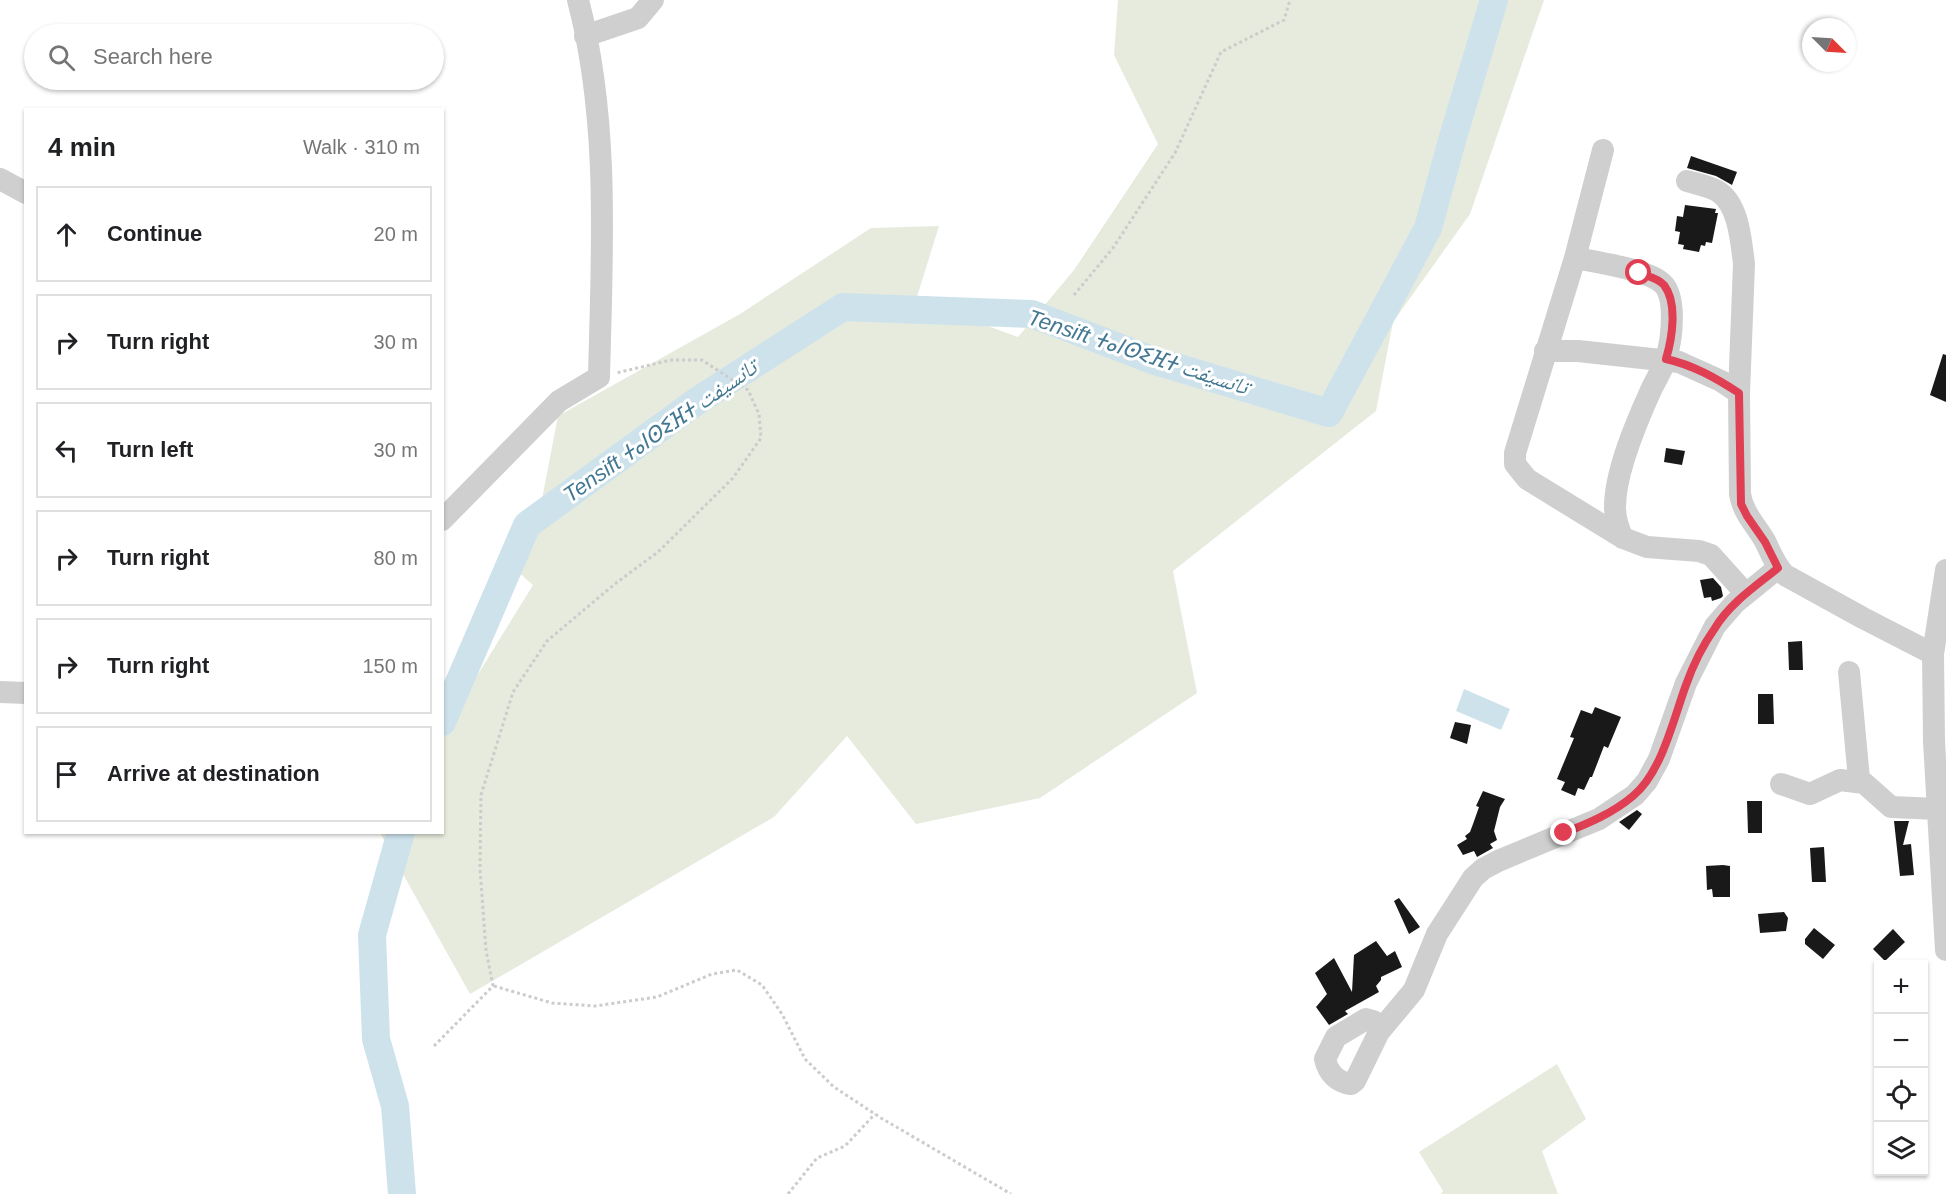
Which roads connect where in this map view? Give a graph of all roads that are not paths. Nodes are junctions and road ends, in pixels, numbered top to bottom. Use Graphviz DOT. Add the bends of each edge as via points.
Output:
graph roads {
  1 [pos="578,0"];
  2 [pos="653,0"];
  3 [pos="585,36"];
  4 [pos="1603,150"];
  5 [pos="0,179"];
  6 [pos="1687,181"];
  7 [pos="24,192"];
  8 [pos="1575,258"];
  9 [pos="1545,351"];
  10 [pos="1666,359"];
  11 [pos="1739,393"];
  12 [pos="444,518"];
  13 [pos="1623,538"];
  14 [pos="1778,568"];
  15 [pos="1946,570"];
  16 [pos="1746,594"];
  17 [pos="1933,654"];
  18 [pos="1850,672"];
  19 [pos="0,692"];
  20 [pos="24,693"];
  21 [pos="1864,783"];
  22 [pos="1781,784"];
  23 [pos="1938,808"];
  24 [pos="1946,950"];
  25 [pos="1383,1028"];
  1 -- 3 [label="street"];
  2 -- 3 [label="street" via="638,18"];
  3 -- 12 [label="street" via="594,82 602,198 599,376 558,401"];
  4 -- 8 [label="street"];
  5 -- 7 [label="street"];
  6 -- 11 [label="street" via="1719,192 1734,211 1744,264"];
  8 -- 9 [label="street"];
  8 -- 10 [label="street" via="1639,273 1665,286 1672,315"];
  9 -- 10 [label="street"];
  9 -- 13 [label="street" via="1515,464 1527,479"];
  10 -- 11 [label="street" via="1701,371"];
  10 -- 13 [label="street" via="1647,398 1618,478 1614,508"];
  11 -- 14 [label="street" via="1741,504"];
  13 -- 16 [label="street" via="1647,547 1708,553"];
  14 -- 16 [label="street"];
  14 -- 17 [label="street" via="1804,586"];
  15 -- 17 [label="street"];
  16 -- 25 [label="street" via="1715,626 1697,658 1647,781 1635,795 1599,819 1498,861 1476,875 1437,934 1414,990"];
  17 -- 23 [label="street"];
  18 -- 21 [label="street" via="1859,779"];
  19 -- 20 [label="street"];
  21 -- 22 [label="street" via="1840,780 1810,794"];
  21 -- 23 [label="street" via="1891,807"];
  23 -- 24 [label="street"];
}
